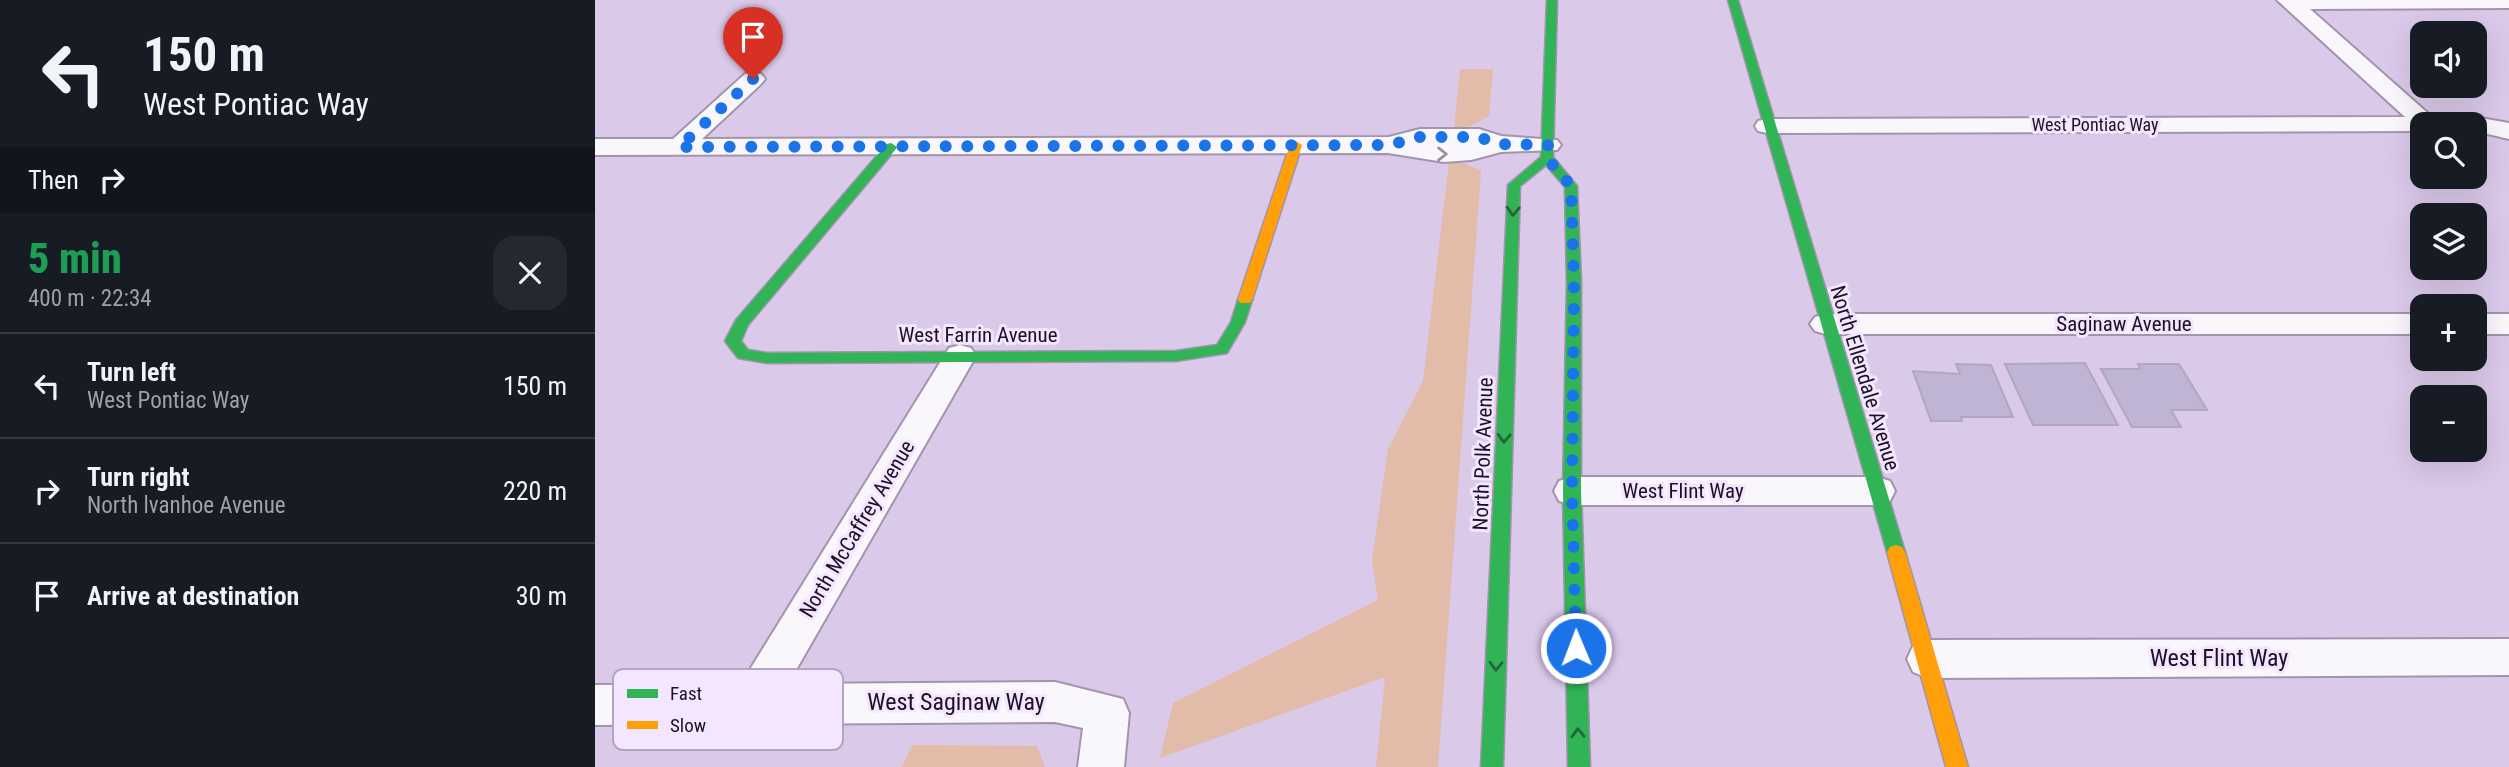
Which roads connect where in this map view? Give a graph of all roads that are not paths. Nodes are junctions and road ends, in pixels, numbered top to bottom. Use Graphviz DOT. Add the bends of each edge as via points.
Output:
graph roads {
  1 [pos="1552,0"];
  2 [pos="1733,0"];
  3 [pos="2288,1"];
  4 [pos="2509,2"];
  5 [pos="753,79"];
  6 [pos="2414,112"];
  7 [pos="2410,124"];
  8 [pos="1767,125"];
  9 [pos="2487,126"];
  10 [pos="2508,130"];
  11 [pos="1296,145"];
  12 [pos="595,147"];
  13 [pos="679,147"];
  14 [pos="891,147"];
  15 [pos="1547,152"];
  16 [pos="1826,324"];
  17 [pos="2410,324"];
  18 [pos="2487,324"];
  19 [pos="2509,324"];
  20 [pos="960,356"];
  21 [pos="1572,491"];
  22 [pos="1877,491"];
  23 [pos="2509,657"];
  24 [pos="1928,659"];
  25 [pos="774,669"];
  26 [pos="843,702"];
  27 [pos="595,705"];
  28 [pos="613,705"];
  29 [pos="1101,767"];
  30 [pos="1492,767"];
  31 [pos="1580,767"];
  32 [pos="1957,767"];
  1 -- 15 [label="street"];
  2 -- 8 [label="street, North Ellendale Avenue"];
  3 -- 4 [label="street"];
  3 -- 6 [label="street"];
  5 -- 13 [label="street"];
  7 -- 8 [label="street, West Pontiac Way"];
  8 -- 16 [label="street, North Ellendale Avenue"];
  9 -- 10 [label="street"];
  11 -- 14 [label="street"];
  11 -- 15 [label="street" via="1389,145 1420,137 1479,137"];
  11 -- 20 [label="street, West Farrin Avenue" via="1238,321 1222,349 1175,356"];
  12 -- 13 [label="street"];
  13 -- 14 [label="street"];
  14 -- 20 [label="street, West Farrin Avenue" via="741,323 733,341 743,354 767,358"];
  15 -- 21 [label="street" via="1571,186"];
  15 -- 30 [label="street, North Polk Avenue, one-way" via="1514,184"];
  16 -- 17 [label="street, Saginaw Avenue"];
  16 -- 22 [label="street, North Ellendale Avenue"];
  18 -- 19 [label="street"];
  20 -- 25 [label="street, North McCaffrey Avenue"];
  21 -- 22 [label="street, West Flint Way"];
  31 -- 21 [label="street, one-way"];
  22 -- 24 [label="street, North Ellendale Avenue"];
  23 -- 24 [label="street, West Flint Way"];
  24 -- 32 [label="street, North Ellendale Avenue"];
  26 -- 29 [label="street, West Saginaw Way" via="1055,702 1107,713"];
  27 -- 28 [label="street, West Saginaw Way"];
}
